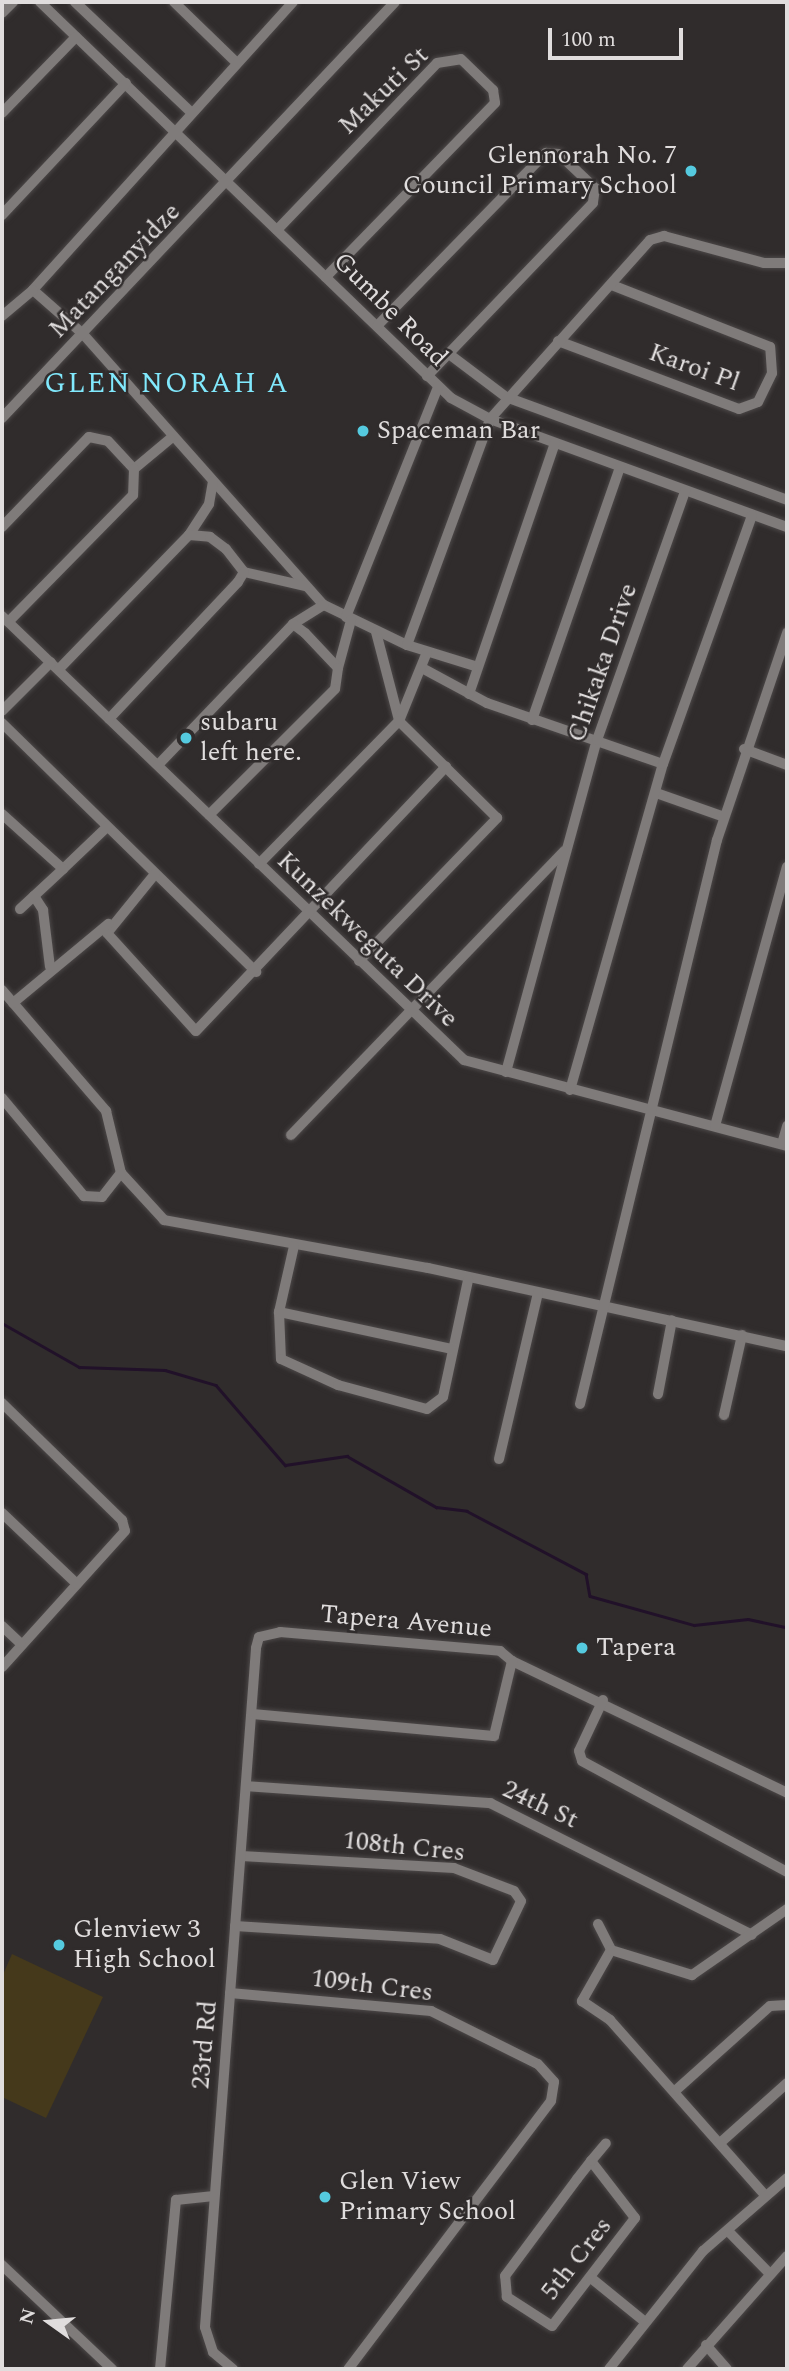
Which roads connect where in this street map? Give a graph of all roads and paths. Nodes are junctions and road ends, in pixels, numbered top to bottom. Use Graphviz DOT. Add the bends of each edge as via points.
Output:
graph roads {
  1 [pos="13,2"];
  2 [pos="40,2"];
  3 [pos="75,2"];
  4 [pos="174,2"];
  5 [pos="277,2"];
  6 [pos="395,2"];
  7 [pos="289,6"];
  8 [pos="2,13"];
  9 [pos="76,37"];
  10 [pos="236,62"];
  11 [pos="126,83"];
  12 [pos="190,111"];
  13 [pos="2,113"];
  14 [pos="174,131"];
  15 [pos="228,183"];
  16 [pos="2,215"];
  17 [pos="277,230"];
  18 [pos="787,262"];
  19 [pos="326,276"];
  20 [pos="612,285"];
  21 [pos="33,290"];
  22 [pos="2,316"];
  23 [pos="377,326"];
  24 [pos="83,334"];
  25 [pos="558,341"];
  26 [pos="449,354"];
  27 [pos="427,376"];
  28 [pos="438,387"];
  29 [pos="506,397"];
  30 [pos="2,418"];
  31 [pos="490,419"];
  32 [pos="170,439"];
  33 [pos="555,443"];
  34 [pos="620,467"];
  35 [pos="134,469"];
  36 [pos="213,481"];
  37 [pos="685,491"];
  38 [pos="787,500"];
  39 [pos="752,515"];
  40 [pos="2,527"];
  41 [pos="787,527"];
  42 [pos="189,535"];
  43 [pos="244,572"];
  44 [pos="306,586"];
  45 [pos="324,605"];
  46 [pos="349,618"];
  47 [pos="5,619"];
  48 [pos="293,624"];
  49 [pos="376,632"];
  50 [pos="787,633"];
  51 [pos="407,645"];
  52 [pos="427,652"];
  53 [pos="55,666"];
  54 [pos="475,666"];
  55 [pos="338,668"];
  56 [pos="422,668"];
  57 [pos="469,694"];
  58 [pos="2,711"];
  59 [pos="108,719"];
  60 [pos="532,720"];
  61 [pos="400,721"];
  62 [pos="2,723"];
  63 [pos="597,740"];
  64 [pos="744,749"];
  65 [pos="663,764"];
  66 [pos="158,765"];
  67 [pos="787,765"];
  68 [pos="446,767"];
  69 [pos="656,793"];
  70 [pos="209,814"];
  71 [pos="724,817"];
  72 [pos="4,820"];
  73 [pos="107,827"];
  74 [pos="564,851"];
  75 [pos="259,864"];
  76 [pos="787,867"];
  77 [pos="63,869"];
  78 [pos="155,874"];
  79 [pos="34,896"];
  80 [pos="20,909"];
  81 [pos="312,912"];
  82 [pos="108,924"];
  83 [pos="359,961"];
  84 [pos="50,968"];
  85 [pos="256,972"];
  86 [pos="2,990"];
  87 [pos="13,1003"];
  88 [pos="409,1010"];
  89 [pos="506,1072"];
  90 [pos="570,1090"];
  91 [pos="2,1098"];
  92 [pos="648,1111"];
  93 [pos="715,1126"];
  94 [pos="787,1126"];
  95 [pos="291,1135"];
  96 [pos="785,1145"];
  97 [pos="121,1172"];
  98 [pos="294,1246"];
  99 [pos="468,1280"];
  100 [pos="538,1293"];
  101 [pos="605,1306"];
  102 [pos="279,1312"];
  103 [pos="672,1320"];
  104 [pos="742,1335"];
  105 [pos="787,1346"];
  106 [pos="451,1349"];
  107 [pos="658,1394"];
  108 [pos="2,1404"];
  109 [pos="580,1404"];
  110 [pos="724,1415"];
  111 [pos="499,1459"];
  112 [pos="2,1513"];
  113 [pos="77,1584"];
  114 [pos="2,1626"];
  115 [pos="20,1643"];
  116 [pos="512,1661"];
  117 [pos="2,1667"];
  118 [pos="603,1700"];
  119 [pos="252,1714"];
  120 [pos="246,1786"];
  121 [pos="787,1793"];
  122 [pos="241,1856"];
  123 [pos="787,1872"];
  124 [pos="787,1909"];
  125 [pos="598,1924"];
  126 [pos="235,1926"];
  127 [pos="752,1935"];
  128 [pos="611,1950"];
  129 [pos="230,1993"];
  130 [pos="787,2005"];
  131 [pos="787,2083"];
  132 [pos="675,2091"];
  133 [pos="606,2143"];
  134 [pos="720,2143"];
  135 [pos="591,2161"];
  136 [pos="787,2178"];
  137 [pos="765,2195"];
  138 [pos="214,2196"];
  139 [pos="729,2232"];
  140 [pos="787,2256"];
  141 [pos="2,2265"];
  142 [pos="769,2273"];
  143 [pos="591,2278"];
  144 [pos="644,2321"];
  145 [pos="706,2345"];
  146 [pos="112,2369"];
  147 [pos="160,2369"];
  148 [pos="233,2369"];
  149 [pos="348,2369"];
  150 [pos="609,2369"];
  151 [pos="687,2369"];
  152 [pos="727,2369"];
  1 -- 8 [label="street"];
  2 -- 9 [label="street, Gumbe Road"];
  3 -- 12 [label="street"];
  4 -- 10 [label="street"];
  5 -- 7 [label="street"];
  6 -- 15 [label="street, Matanganyidze"];
  7 -- 10 [label="street"];
  9 -- 11 [label="street, Gumbe Road"];
  9 -- 13 [label="street"];
  10 -- 12 [label="street"];
  11 -- 14 [label="street, Gumbe Road"];
  11 -- 16 [label="street"];
  12 -- 14 [label="street"];
  14 -- 15 [label="street, Gumbe Road"];
  14 -- 21 [label="street"];
  15 -- 17 [label="street, Gumbe Road"];
  15 -- 24 [label="street, Matanganyidze"];
  17 -- 19 [label="street, Gumbe Road"];
  17 -- 19 [label="street, Makuti St" via="437,63 461,59 493,90 495,103"];
  18 -- 20 [label="street" via="765,263 664,236 650,240"];
  19 -- 23 [label="street, Gumbe Road"];
  20 -- 25 [label="street"];
  20 -- 25 [label="street, Karoi Pl" via="770,347 772,373 758,402 739,409"];
  21 -- 22 [label="street"];
  21 -- 24 [label="street"];
  23 -- 26 [label="street" via="546,153 559,154 595,188 593,203"];
  23 -- 27 [label="street, Gumbe Road"];
  24 -- 30 [label="street, Matanganyidze"];
  24 -- 32 [label="street"];
  25 -- 29 [label="street"];
  26 -- 27 [label="street"];
  26 -- 29 [label="street"];
  27 -- 28 [label="street, Gumbe Road"];
  28 -- 31 [label="street, Gumbe Road"];
  28 -- 46 [label="street"];
  29 -- 31 [label="street"];
  29 -- 38 [label="street"];
  31 -- 33 [label="street, Gumbe Road"];
  31 -- 51 [label="street"];
  32 -- 35 [label="street"];
  32 -- 36 [label="street"];
  33 -- 34 [label="street, Gumbe Road"];
  33 -- 54 [label="street"];
  34 -- 37 [label="street, Gumbe Road"];
  34 -- 60 [label="street"];
  35 -- 40 [label="street" via="108,441 89,437"];
  35 -- 47 [label="street" via="133,495"];
  36 -- 42 [label="street" via="209,504"];
  36 -- 44 [label="street"];
  37 -- 39 [label="street, Gumbe Road"];
  37 -- 63 [label="street, Chikaka Drive"];
  39 -- 41 [label="street, Gumbe Road"];
  39 -- 65 [label="street"];
  42 -- 43 [label="street" via="210,537"];
  42 -- 53 [label="street"];
  43 -- 44 [label="street"];
  43 -- 59 [label="street"];
  44 -- 45 [label="street"];
  45 -- 46 [label="street"];
  45 -- 48 [label="street"];
  46 -- 49 [label="street"];
  46 -- 55 [label="street"];
  47 -- 53 [label="street, Kunzekweguta Drive"];
  48 -- 55 [label="street"];
  48 -- 66 [label="street"];
  49 -- 51 [label="street"];
  49 -- 61 [label="street"];
  50 -- 64 [label="street"];
  51 -- 52 [label="street"];
  52 -- 54 [label="street"];
  52 -- 56 [label="street"];
  53 -- 58 [label="street"];
  53 -- 59 [label="street, Kunzekweguta Drive"];
  54 -- 57 [label="street"];
  55 -- 70 [label="street" via="335,688"];
  56 -- 57 [label="street"];
  56 -- 61 [label="street"];
  57 -- 60 [label="street"];
  59 -- 66 [label="street, Kunzekweguta Drive"];
  60 -- 63 [label="street"];
  61 -- 68 [label="street"];
  61 -- 75 [label="street"];
  62 -- 73 [label="street"];
  63 -- 65 [label="street"];
  63 -- 74 [label="street, Chikaka Drive"];
  64 -- 67 [label="street"];
  64 -- 71 [label="street"];
  65 -- 69 [label="street"];
  66 -- 70 [label="street, Kunzekweguta Drive"];
  68 -- 81 [label="street"];
  68 -- 83 [label="street" via="496,818"];
  69 -- 71 [label="street"];
  69 -- 90 [label="street"];
  70 -- 75 [label="street, Kunzekweguta Drive"];
  71 -- 92 [label="street"];
  72 -- 77 [label="street"];
  73 -- 77 [label="street"];
  73 -- 78 [label="street"];
  74 -- 88 [label="street, Chikaka Drive"];
  74 -- 89 [label="street, Chikaka Drive"];
  75 -- 81 [label="street, Kunzekweguta Drive"];
  76 -- 93 [label="street"];
  77 -- 79 [label="street"];
  78 -- 82 [label="street"];
  78 -- 85 [label="street"];
  79 -- 80 [label="street"];
  79 -- 84 [label="street" via="43,910"];
  81 -- 83 [label="street, Kunzekweguta Drive"];
  81 -- 85 [label="street"];
  82 -- 84 [label="street" via="66,963"];
  82 -- 85 [label="street" via="110,943 196,1031"];
  83 -- 88 [label="street, Kunzekweguta Drive"];
  84 -- 87 [label="street"];
  86 -- 87 [label="street"];
  87 -- 97 [label="street" via="106,1111"];
  88 -- 89 [label="street, Kunzekweguta Drive" via="464,1060"];
  88 -- 95 [label="street, Chikaka Drive"];
  89 -- 90 [label="street, Kunzekweguta Drive"];
  90 -- 92 [label="street, Kunzekweguta Drive"];
  91 -- 97 [label="street" via="85,1196 102,1197"];
  92 -- 93 [label="street, Kunzekweguta Drive"];
  92 -- 101 [label="street"];
  93 -- 96 [label="street, Kunzekweguta Drive"];
  94 -- 96 [label="street"];
  97 -- 98 [label="street" via="164,1220"];
  98 -- 99 [label="street"];
  98 -- 102 [label="street"];
  99 -- 100 [label="street"];
  99 -- 106 [label="street"];
  100 -- 101 [label="street"];
  100 -- 111 [label="street"];
  101 -- 103 [label="street"];
  101 -- 109 [label="street"];
  102 -- 106 [label="street"];
  102 -- 106 [label="street" via="277,1345 288,1366 427,1409 443,1397"];
  103 -- 104 [label="street"];
  103 -- 107 [label="street"];
  104 -- 105 [label="street"];
  104 -- 110 [label="street"];
  108 -- 113 [label="street" via="122,1520 125,1535"];
  112 -- 113 [label="street"];
  113 -- 115 [label="street"];
  114 -- 115 [label="street"];
  115 -- 117 [label="street"];
  116 -- 118 [label="street"];
  116 -- 119 [label="street, Tapera Avenue" via="494,1736"];
  116 -- 119 [label="street, Tapera Avenue" via="500,1651 268,1632 256,1648"];
  118 -- 121 [label="street"];
  118 -- 123 [label="street" via="579,1751 582,1761"];
  119 -- 120 [label="street, 23rd Rd"];
  120 -- 122 [label="street, 23rd Rd"];
  120 -- 127 [label="street, 24th St" via="490,1802"];
  122 -- 126 [label="street, 23rd Rd"];
  122 -- 126 [label="street, 108th Cres" via="454,1868 514,1891 521,1901 493,1960 440,1939"];
  124 -- 127 [label="street"];
  125 -- 128 [label="street"];
  126 -- 129 [label="street, 23rd Rd"];
  127 -- 128 [label="street" via="692,1975 663,1970 621,1948"];
  128 -- 132 [label="street" via="582,2001 602,2012"];
  129 -- 138 [label="street, 23rd Rd"];
  129 -- 149 [label="street, 109th Cres" via="431,2011 538,2064 554,2082 551,2101"];
  130 -- 132 [label="street" via="770,2006"];
  131 -- 134 [label="street"];
  132 -- 134 [label="street"];
  133 -- 135 [label="street"];
  134 -- 137 [label="street"];
  135 -- 143 [label="street, 5th Cres" via="635,2218"];
  135 -- 143 [label="street, 5th Cres" via="502,2286 507,2297 552,2326"];
  136 -- 137 [label="street"];
  137 -- 139 [label="street"];
  138 -- 147 [label="street" via="176,2200"];
  138 -- 148 [label="street, 23rd Rd" via="205,2327 213,2352"];
  139 -- 142 [label="street"];
  139 -- 144 [label="street" via="703,2251"];
  140 -- 142 [label="street"];
  141 -- 146 [label="street"];
  142 -- 145 [label="street"];
  143 -- 144 [label="street"];
  144 -- 150 [label="street"];
  145 -- 151 [label="street"];
  145 -- 152 [label="street"];
}
